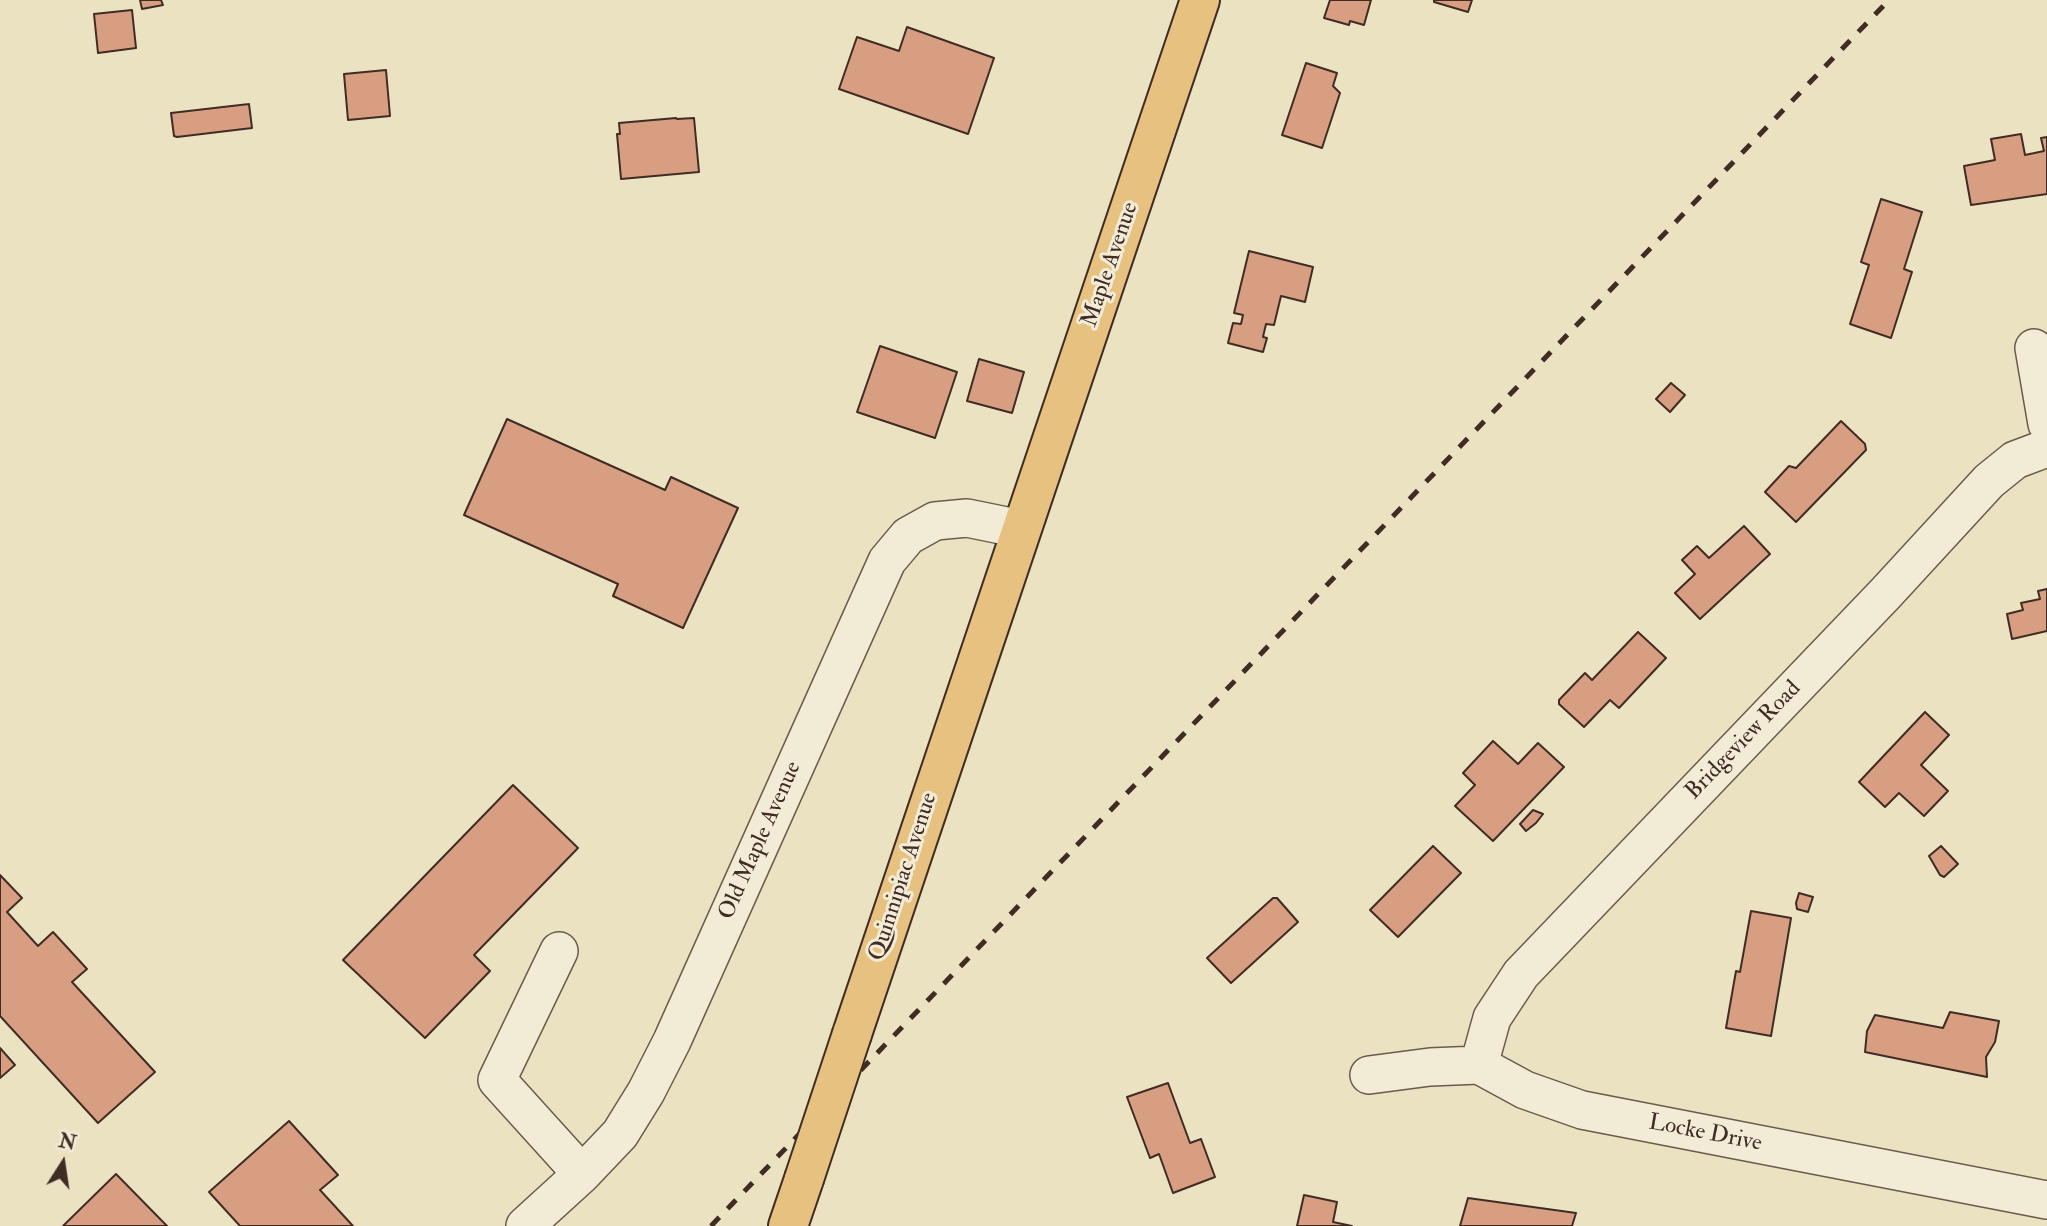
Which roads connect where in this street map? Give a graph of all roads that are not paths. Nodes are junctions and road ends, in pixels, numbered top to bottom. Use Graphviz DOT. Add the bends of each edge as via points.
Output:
graph roads {
  1 [pos="1200,0"];
  2 [pos="2034,348"];
  3 [pos="2047,424"];
  4 [pos="2047,448"];
  5 [pos="1021,529"];
  6 [pos="559,951"];
  7 [pos="1479,1065"];
  8 [pos="1369,1075"];
  9 [pos="582,1174"];
  10 [pos="2047,1200"];
  11 [pos="525,1226"];
  12 [pos="788,1226"];
  1 -- 5 [label="main road, Maple Avenue"];
  2 -- 3 [label="street"];
  4 -- 7 [label="street, Bridgeview Road" via="2015,460 1989,481 1521,974 1492,1018"];
  5 -- 9 [label="street, Old Maple Avenue" via="967,518 935,521 908,536 887,561 672,1041 620,1134"];
  5 -- 12 [label="main road, Quinnipiac Avenue, bridge"];
  6 -- 9 [label="street" via="497,1080"];
  7 -- 8 [label="street"];
  7 -- 10 [label="street, Locke Drive" via="1525,1090 1583,1110"];
  9 -- 11 [label="street, Old Maple Avenue"];
}
